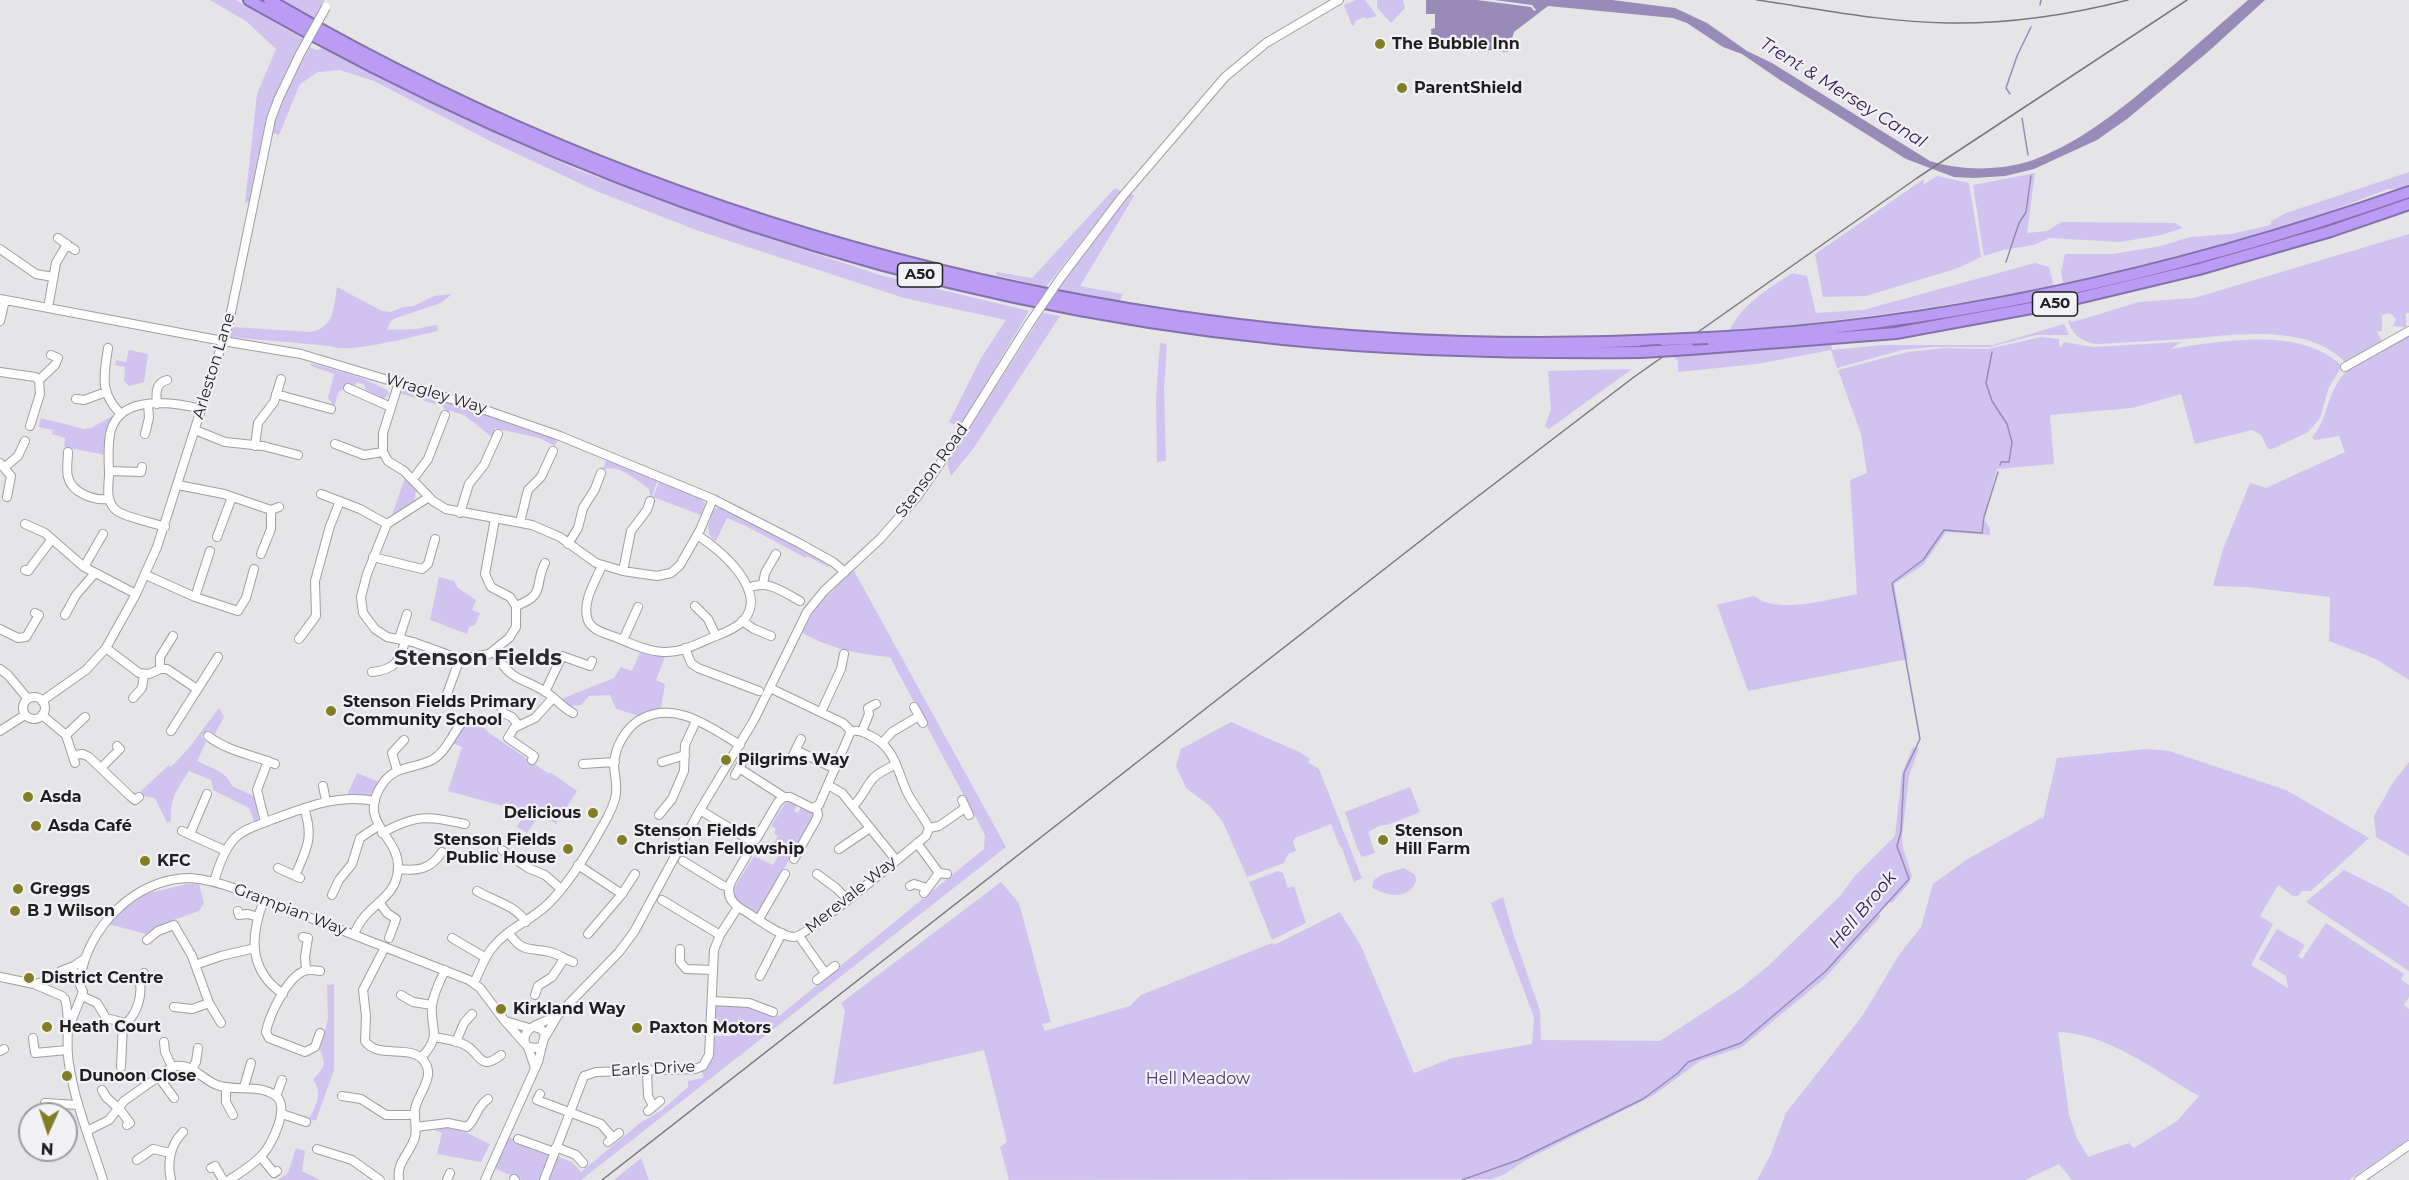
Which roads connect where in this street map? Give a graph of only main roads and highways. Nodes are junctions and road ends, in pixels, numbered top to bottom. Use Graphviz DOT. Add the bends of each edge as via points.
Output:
graph roads {
  1 [pos="249,0"];
  2 [pos="269,0"];
  3 [pos="2409,192"];
  4 [pos="2409,204"];
  1 -- 4 [label="highway, A50, bridge" via="435,99 601,172 787,237 928,277 1055,306 1280,339 1399,349 1641,352 1896,333 2053,304 2199,269"];
  2 -- 3 [label="highway, A50, bridge" via="440,91 604,163 787,227 963,276 1114,306 1286,330 1468,342 1663,340 1860,324 2051,294 2327,221"];
}
